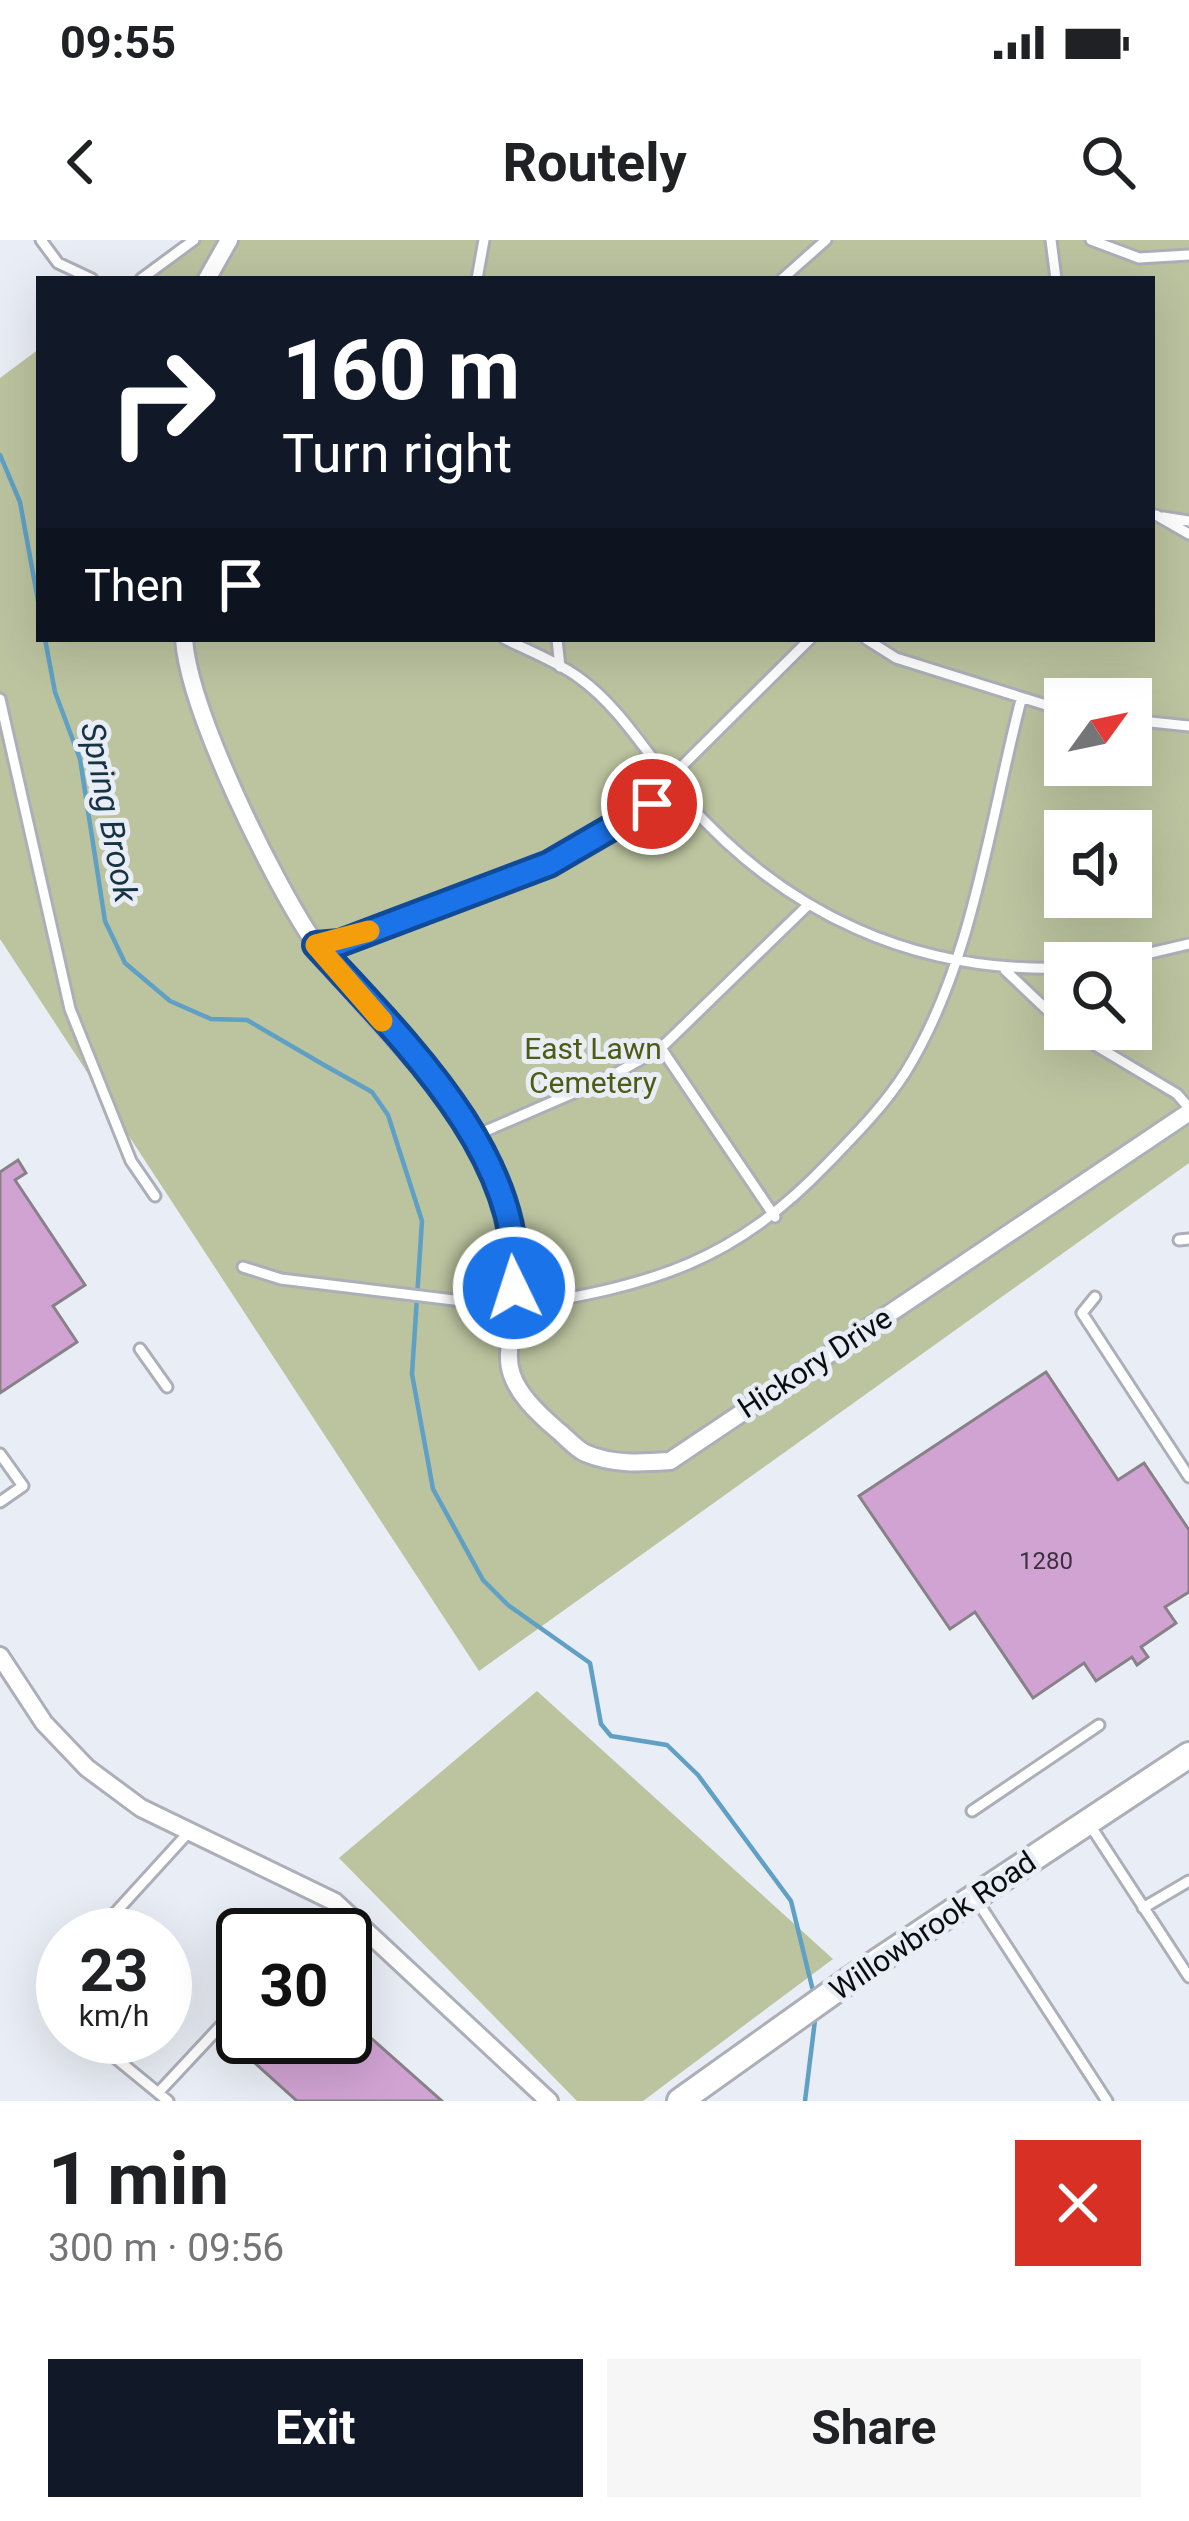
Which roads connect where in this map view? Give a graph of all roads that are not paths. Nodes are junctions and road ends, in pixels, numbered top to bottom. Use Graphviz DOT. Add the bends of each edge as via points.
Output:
graph roads {
  1 [pos="41,240"];
  2 [pos="194,240"];
  3 [pos="229,240"];
  4 [pos="484,240"];
  5 [pos="826,240"];
  6 [pos="1052,240"];
  7 [pos="1090,240"];
  8 [pos="1189,255"];
  9 [pos="86,276"];
  10 [pos="145,276"];
  11 [pos="209,276"];
  12 [pos="478,276"];
  13 [pos="785,276"];
  14 [pos="1056,276"];
  15 [pos="1155,514"];
  16 [pos="1155,515"];
  17 [pos="1189,521"];
  18 [pos="1189,535"];
  19 [pos="185,642"];
  20 [pos="511,642"];
  21 [pos="557,642"];
  22 [pos="807,642"];
  23 [pos="871,642"];
  24 [pos="560,667"];
  25 [pos="0,699"];
  26 [pos="1021,700"];
  27 [pos="1044,706"];
  28 [pos="1152,722"];
  29 [pos="1189,726"];
  30 [pos="670,778"];
  31 [pos="806,907"];
  32 [pos="1189,944"];
  33 [pos="316,945"];
  34 [pos="1152,953"];
  35 [pos="954,958"];
  36 [pos="1044,969"];
  37 [pos="1005,970"];
  38 [pos="1044,1007"];
  39 [pos="662,1048"];
  40 [pos="1103,1050"];
  41 [pos="1188,1112"];
  42 [pos="474,1136"];
  43 [pos="155,1196"];
  44 [pos="775,1217"];
  45 [pos="243,1267"];
  46 [pos="514,1288"];
  47 [pos="1095,1297"];
  48 [pos="524,1306"];
  49 [pos="505,1317"];
  50 [pos="140,1348"];
  51 [pos="167,1388"];
  52 [pos="0,1454"];
  53 [pos="1189,1478"];
  54 [pos="0,1502"];
  55 [pos="0,1656"];
  56 [pos="1099,1725"];
  57 [pos="1189,1755"];
  58 [pos="972,1811"];
  59 [pos="1088,1822"];
  60 [pos="188,1833"];
  61 [pos="1189,1880"];
  62 [pos="975,1897"];
  63 [pos="120,1908"];
  64 [pos="1143,1908"];
  65 [pos="1189,1977"];
  66 [pos="216,2031"];
  67 [pos="123,2064"];
  68 [pos="158,2093"];
  69 [pos="168,2101"];
  70 [pos="549,2101"];
  71 [pos="680,2101"];
  72 [pos="1107,2101"];
  1 -- 9 [label="lane" via="58,263"];
  2 -- 10 [label="lane"];
  3 -- 11 [label="street"];
  4 -- 12 [label="lane"];
  5 -- 13 [label="lane"];
  6 -- 14 [label="lane"];
  7 -- 8 [label="lane" via="1139,258"];
  15 -- 17 [label="lane"];
  16 -- 18 [label="lane"];
  19 -- 33 [label="street" via="196,699"];
  20 -- 24 [label="lane"];
  21 -- 24 [label="lane"];
  22 -- 30 [label="lane"];
  23 -- 26 [label="lane"];
  24 -- 30 [label="lane" via="580,678"];
  25 -- 43 [label="lane" via="70,1009 131,1161"];
  26 -- 27 [label="lane"];
  26 -- 35 [label="lane"];
  28 -- 29 [label="lane"];
  30 -- 31 [label="lane" via="745,861"];
  30 -- 33 [label="lane" via="652,804 586,847 340,943"];
  31 -- 35 [label="lane" via="858,932"];
  31 -- 39 [label="lane"];
  32 -- 34 [label="lane"];
  33 -- 42 [label="street"];
  35 -- 37 [label="lane"];
  35 -- 44 [label="lane" via="908,1068"];
  36 -- 37 [label="lane"];
  37 -- 38 [label="lane"];
  39 -- 42 [label="lane"];
  39 -- 44 [label="lane"];
  40 -- 41 [label="lane" via="1177,1094"];
  41 -- 48 [label="street, Hickory Drive" via="670,1461 628,1465 583,1452 522,1400 507,1361"];
  42 -- 46 [label="street" via="513,1240"];
  44 -- 48 [label="lane" via="663,1275"];
  45 -- 46 [label="lane" via="281,1279 495,1305"];
  46 -- 49 [label="street"];
  47 -- 53 [label="lane" via="1082,1313"];
  50 -- 51 [label="lane"];
  52 -- 54 [label="lane" via="23,1486"];
  55 -- 60 [label="street" via="44,1723 87,1768"];
  56 -- 58 [label="lane"];
  57 -- 59 [label="street, Willowbrook Road"];
  59 -- 62 [label="street, Willowbrook Road"];
  59 -- 64 [label="lane"];
  60 -- 63 [label="lane"];
  60 -- 70 [label="street" via="335,1902"];
  61 -- 64 [label="lane"];
  62 -- 71 [label="street, Willowbrook Road"];
  62 -- 72 [label="lane"];
  64 -- 65 [label="lane"];
  66 -- 68 [label="lane"];
  67 -- 68 [label="lane"];
  68 -- 69 [label="lane"];
}
